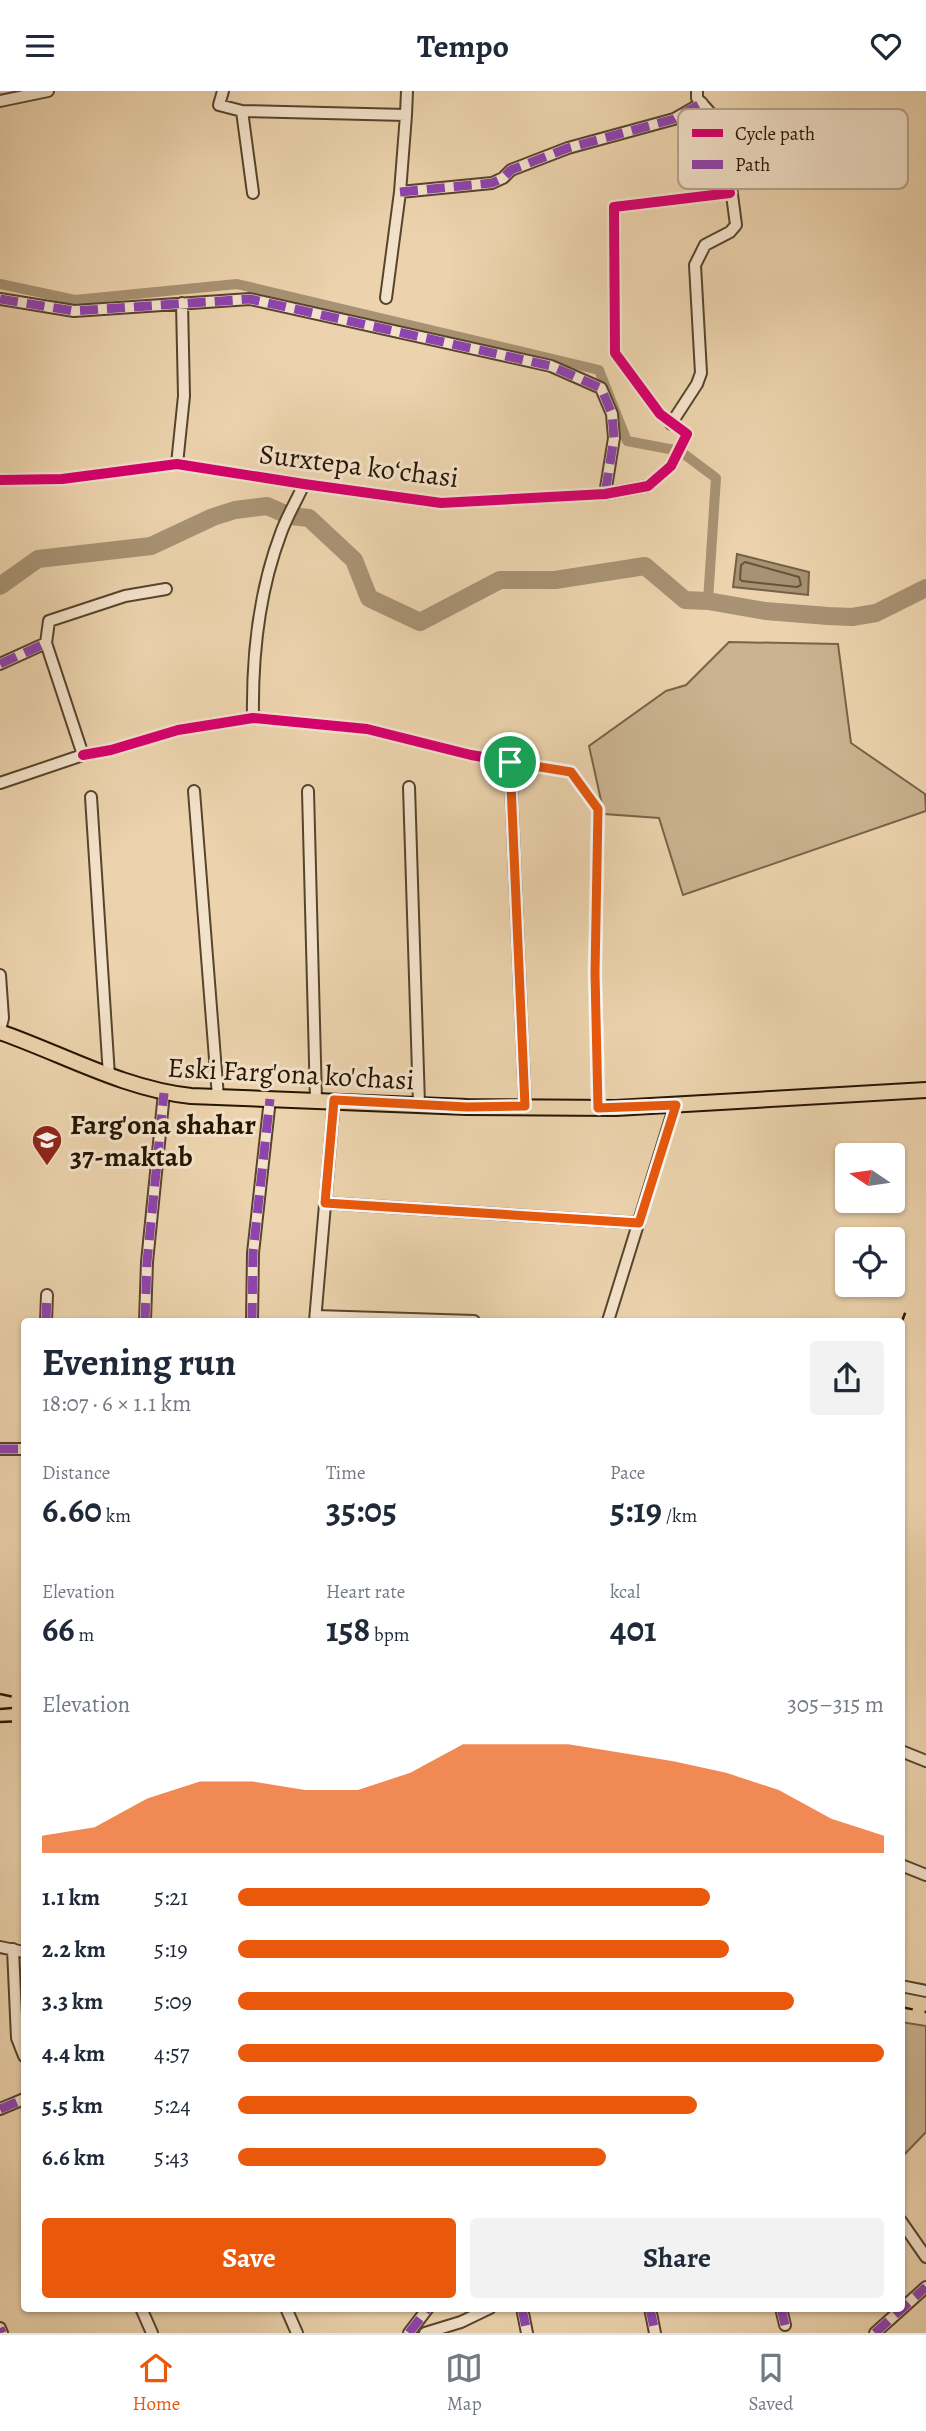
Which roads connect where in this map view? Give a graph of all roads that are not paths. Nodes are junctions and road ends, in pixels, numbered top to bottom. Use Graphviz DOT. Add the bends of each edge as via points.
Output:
graph roads {
  1 [pos="48,91"];
  2 [pos="223,91"];
  3 [pos="407,91"];
  4 [pos="697,91"];
  5 [pos="0,100"];
  6 [pos="702,103"];
  7 [pos="692,109"];
  8 [pos="707,109"];
  9 [pos="242,111"];
  10 [pos="406,115"];
  11 [pos="678,118"];
  12 [pos="730,189"];
  13 [pos="253,193"];
  14 [pos="400,193"];
  15 [pos="730,193"];
  16 [pos="386,298"];
  17 [pos="0,299"];
  18 [pos="181,303"];
  19 [pos="671,424"];
  20 [pos="177,464"];
  21 [pos="0,480"];
  22 [pos="304,484"];
  23 [pos="605,494"];
  24 [pos="166,589"];
  25 [pos="46,643"];
  26 [pos="0,664"];
  27 [pos="253,718"];
  28 [pos="83,755"];
  29 [pos="510,762"];
  30 [pos="0,783"];
  31 [pos="409,787"];
  32 [pos="194,791"];
  33 [pos="308,791"];
  34 [pos="91,797"];
  35 [pos="0,975"];
  36 [pos="0,1031"];
  37 [pos="109,1076"];
  38 [pos="926,1090"];
  39 [pos="164,1093"];
  40 [pos="218,1097"];
  41 [pos="270,1099"];
  42 [pos="316,1100"];
  43 [pos="334,1100"];
  44 [pos="419,1104"];
  45 [pos="676,1105"];
  46 [pos="525,1106"];
  47 [pos="598,1108"];
  48 [pos="325,1203"];
  49 [pos="639,1223"];
  50 [pos="47,1295"];
  51 [pos="46,1318"];
  52 [pos="145,1318"];
  53 [pos="252,1318"];
  54 [pos="315,1318"];
  55 [pos="609,1318"];
  56 [pos="0,1449"];
  57 [pos="21,1449"];
  58 [pos="905,1753"];
  59 [pos="926,1761"];
  60 [pos="905,1867"];
  61 [pos="926,1875"];
  62 [pos="0,1947"];
  63 [pos="19,1951"];
  64 [pos="905,1987"];
  65 [pos="926,1991"];
  66 [pos="21,2048"];
  67 [pos="21,2100"];
  68 [pos="0,2109"];
  69 [pos="905,2227"];
  70 [pos="926,2256"];
  71 [pos="926,2287"];
  72 [pos="905,2306"];
  73 [pos="143,2312"];
  74 [pos="288,2312"];
  75 [pos="425,2312"];
  76 [pos="482,2312"];
  77 [pos="523,2312"];
  78 [pos="651,2312"];
  79 [pos="782,2312"];
  80 [pos="898,2312"];
  81 [pos="785,2325"];
  82 [pos="0,2327"];
  83 [pos="2,2333"];
  84 [pos="152,2333"];
  85 [pos="297,2333"];
  86 [pos="409,2333"];
  87 [pos="425,2333"];
  88 [pos="527,2333"];
  89 [pos="655,2333"];
  90 [pos="875,2333"];
  1 -- 5 [label="street"];
  2 -- 9 [label="street" via="219,105"];
  3 -- 10 [label="street"];
  4 -- 6 [label="street"];
  6 -- 7 [label="street"];
  6 -- 8 [label="street"];
  9 -- 10 [label="street"];
  9 -- 13 [label="street"];
  10 -- 14 [label="street"];
  11 -- 14 [label="street" via="568,148 511,170 492,183"];
  12 -- 15 [label="street"];
  14 -- 16 [label="street"];
  15 -- 19 [label="street" via="736,225 705,244 695,265 701,373"];
  15 -- 19 [label="street" via="614,207 615,353"];
  17 -- 18 [label="street" via="74,311"];
  18 -- 20 [label="street" via="184,396"];
  18 -- 23 [label="street" via="250,299 551,366 601,388 612,414 614,438"];
  19 -- 23 [label="street, Surxtepa koʻchasi" via="687,434 674,461 648,486"];
  20 -- 21 [label="street, Surxtepa koʻchasi" via="62,479"];
  20 -- 22 [label="street, Surxtepa koʻchasi"];
  22 -- 23 [label="street, Surxtepa koʻchasi" via="441,503"];
  22 -- 27 [label="street" via="273,558 252,677"];
  24 -- 25 [label="street" via="125,596 49,621"];
  25 -- 26 [label="street"];
  25 -- 28 [label="street"];
  27 -- 28 [label="street" via="178,730"];
  27 -- 29 [label="street" via="367,729"];
  28 -- 30 [label="street"];
  29 -- 46 [label="street"];
  29 -- 47 [label="street" via="571,772 598,809"];
  31 -- 44 [label="street"];
  32 -- 40 [label="street"];
  33 -- 42 [label="street"];
  34 -- 37 [label="street"];
  35 -- 36 [label="street"];
  36 -- 37 [label="main road, Eski Farg'ona ko'chasi"];
  37 -- 39 [label="main road, Eski Farg'ona ko'chasi"];
  38 -- 45 [label="main road, Eski Farg'ona ko'chasi"];
  39 -- 40 [label="main road, Eski Farg'ona ko'chasi"];
  39 -- 52 [label="street"];
  40 -- 41 [label="main road, Eski Farg'ona ko'chasi"];
  41 -- 42 [label="main road, Eski Farg'ona ko'chasi"];
  41 -- 53 [label="street" via="253,1253"];
  42 -- 43 [label="main road, Eski Farg'ona ko'chasi"];
  43 -- 44 [label="main road, Eski Farg'ona ko'chasi"];
  43 -- 48 [label="street"];
  44 -- 46 [label="main road, Eski Farg'ona ko'chasi"];
  45 -- 47 [label="main road, Eski Farg'ona ko'chasi"];
  45 -- 49 [label="street"];
  46 -- 47 [label="main road, Eski Farg'ona ko'chasi"];
  48 -- 49 [label="street"];
  48 -- 54 [label="street"];
  49 -- 55 [label="street"];
  50 -- 51 [label="street"];
  56 -- 57 [label="street"];
  58 -- 59 [label="street"];
  60 -- 61 [label="street"];
  62 -- 63 [label="street"];
  63 -- 66 [label="street" via="17,2038"];
  64 -- 65 [label="street"];
  67 -- 68 [label="street"];
  69 -- 70 [label="street"];
  71 -- 72 [label="street"];
  73 -- 84 [label="street"];
  74 -- 85 [label="street"];
  75 -- 86 [label="street"];
  76 -- 87 [label="street"];
  77 -- 88 [label="street"];
  78 -- 89 [label="street"];
  79 -- 81 [label="street"];
  80 -- 90 [label="street"];
  82 -- 83 [label="street"];
}
